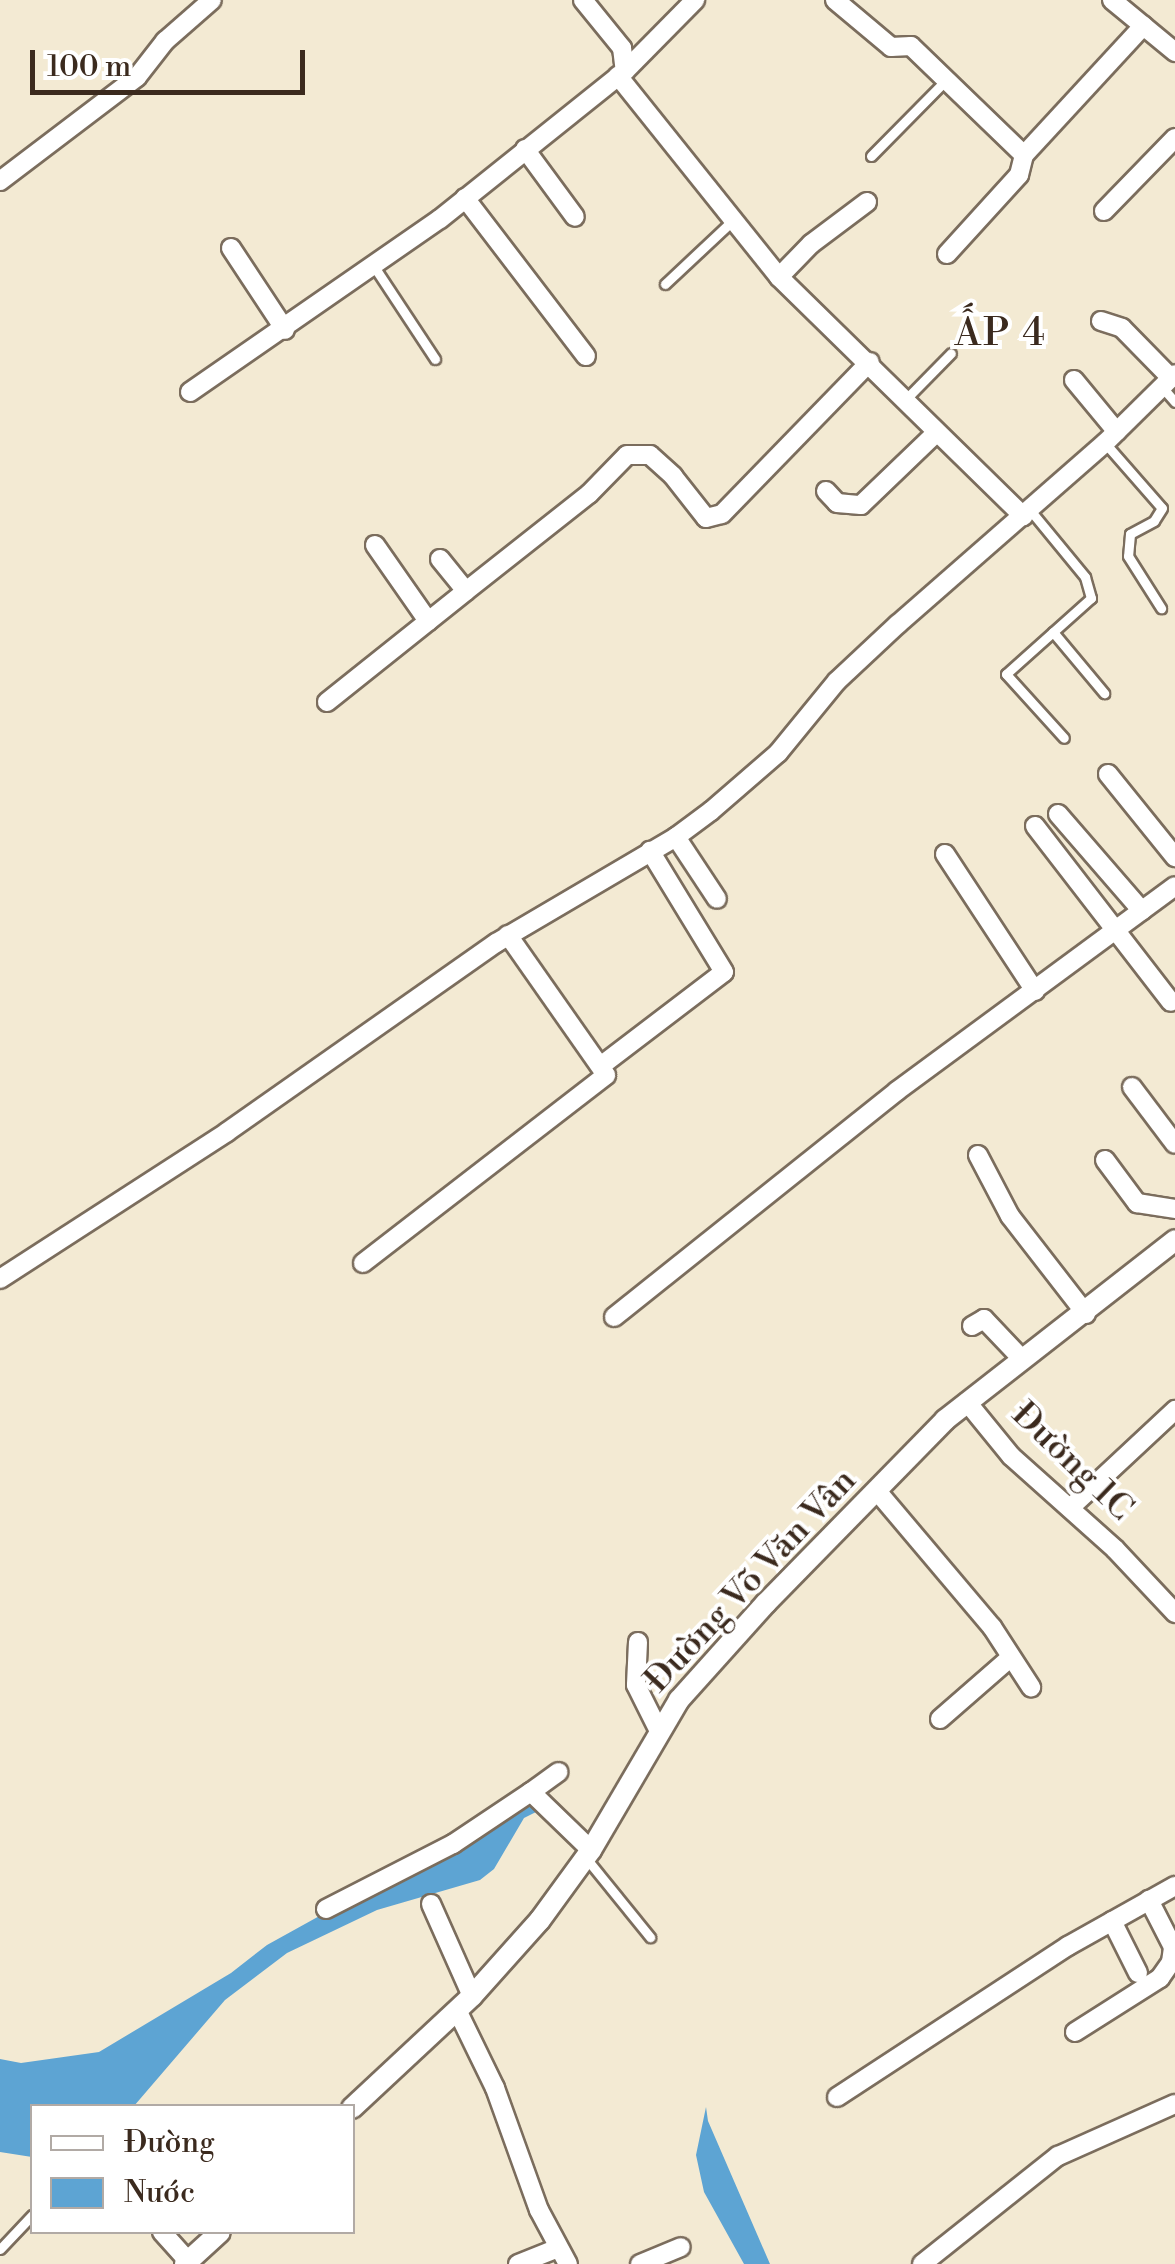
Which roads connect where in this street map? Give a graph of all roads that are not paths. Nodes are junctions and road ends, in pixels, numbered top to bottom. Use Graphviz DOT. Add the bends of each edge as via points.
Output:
graph roads {
  1 [pos="212,0"];
  2 [pos="584,0"];
  3 [pos="694,0"];
  4 [pos="835,0"];
  5 [pos="1112,0"];
  6 [pos="1143,26"];
  7 [pos="1175,52"];
  8 [pos="622,74"];
  9 [pos="946,80"];
  10 [pos="1175,138"];
  11 [pos="525,150"];
  12 [pos="1024,154"];
  13 [pos="871,156"];
  14 [pos="0,182"];
  15 [pos="466,198"];
  16 [pos="867,202"];
  17 [pos="1104,211"];
  18 [pos="575,217"];
  19 [pos="731,222"];
  20 [pos="231,248"];
  21 [pos="947,254"];
  22 [pos="375,268"];
  23 [pos="779,278"];
  24 [pos="665,284"];
  25 [pos="1101,322"];
  26 [pos="285,330"];
  27 [pos="951,353"];
  28 [pos="586,356"];
  29 [pos="435,359"];
  30 [pos="870,362"];
  31 [pos="1074,380"];
  32 [pos="1169,380"];
  33 [pos="190,392"];
  34 [pos="906,398"];
  35 [pos="1175,402"];
  36 [pos="936,432"];
  37 [pos="1111,437"];
  38 [pos="826,491"];
  39 [pos="1026,513"];
  40 [pos="375,545"];
  41 [pos="440,559"];
  42 [pos="466,590"];
  43 [pos="1161,608"];
  44 [pos="428,621"];
  45 [pos="1052,632"];
  46 [pos="1104,693"];
  47 [pos="328,702"];
  48 [pos="1064,738"];
  49 [pos="1108,774"];
  50 [pos="1058,814"];
  51 [pos="1034,826"];
  52 [pos="676,837"];
  53 [pos="650,851"];
  54 [pos="945,854"];
  55 [pos="1175,857"];
  56 [pos="1175,886"];
  57 [pos="717,899"];
  58 [pos="1142,911"];
  59 [pos="1116,931"];
  60 [pos="508,935"];
  61 [pos="1035,991"];
  62 [pos="1171,1002"];
  63 [pos="602,1065"];
  64 [pos="1132,1087"];
  65 [pos="1175,1144"];
  66 [pos="978,1154"];
  67 [pos="1105,1160"];
  68 [pos="1175,1209"];
  69 [pos="1172,1248"];
  70 [pos="363,1264"];
  71 [pos="0,1279"];
  72 [pos="1086,1314"];
  73 [pos="614,1317"];
  74 [pos="972,1326"];
  75 [pos="1022,1359"];
  76 [pos="967,1402"];
  77 [pos="1175,1410"];
  78 [pos="877,1492"];
  79 [pos="1070,1508"];
  80 [pos="1175,1613"];
  81 [pos="638,1642"];
  82 [pos="1012,1657"];
  83 [pos="1031,1687"];
  84 [pos="940,1719"];
  85 [pos="659,1731"];
  86 [pos="558,1772"];
  87 [pos="531,1792"];
  88 [pos="589,1854"];
  89 [pos="1175,1886"];
  90 [pos="1149,1900"];
  91 [pos="431,1904"];
  92 [pos="326,1909"];
  93 [pos="1112,1922"];
  94 [pos="650,1937"];
  95 [pos="1138,1972"];
  96 [pos="465,2003"];
  97 [pos="1075,2032"];
  98 [pos="838,2098"];
  99 [pos="1175,2104"];
  100 [pos="355,2105"];
  101 [pos="30,2217"];
  102 [pos="164,2234"];
  103 [pos="218,2234"];
  104 [pos="681,2247"];
  105 [pos="0,2249"];
  106 [pos="563,2256"];
  107 [pos="187,2262"];
  108 [pos="518,2264"];
  109 [pos="640,2264"];
  110 [pos="922,2264"];
  1 -- 14 [label="street" via="165,41 137,77"];
  2 -- 8 [label="street" via="622,48"];
  3 -- 8 [label="street"];
  4 -- 9 [label="street" via="891,47 911,46"];
  5 -- 6 [label="street"];
  6 -- 7 [label="street"];
  6 -- 12 [label="street"];
  8 -- 11 [label="street"];
  8 -- 19 [label="street"];
  9 -- 12 [label="street"];
  9 -- 13 [label="lane"];
  10 -- 17 [label="street"];
  11 -- 15 [label="street"];
  11 -- 18 [label="street"];
  12 -- 21 [label="street" via="1020,175"];
  15 -- 22 [label="street"];
  15 -- 28 [label="street"];
  16 -- 23 [label="street"];
  19 -- 23 [label="street"];
  19 -- 24 [label="lane"];
  20 -- 26 [label="street"];
  22 -- 26 [label="street"];
  22 -- 29 [label="lane"];
  23 -- 30 [label="street"];
  25 -- 32 [label="street" via="1122,328"];
  26 -- 33 [label="street"];
  27 -- 34 [label="lane"];
  30 -- 34 [label="street"];
  30 -- 42 [label="street" via="722,514 706,518 650,456 626,456 589,494"];
  31 -- 37 [label="street"];
  32 -- 35 [label="lane"];
  32 -- 37 [label="street"];
  34 -- 36 [label="street"];
  36 -- 38 [label="street" via="861,505 836,503"];
  36 -- 39 [label="street"];
  37 -- 39 [label="street"];
  37 -- 43 [label="lane" via="1162,508 1154,521 1130,534 1128,556"];
  39 -- 45 [label="lane" via="1086,577 1091,598"];
  39 -- 52 [label="street" via="838,681 749,782"];
  40 -- 44 [label="street"];
  41 -- 42 [label="street"];
  42 -- 44 [label="street"];
  44 -- 47 [label="street"];
  45 -- 46 [label="lane"];
  45 -- 48 [label="lane" via="1006,674"];
  49 -- 55 [label="street"];
  50 -- 58 [label="street"];
  51 -- 59 [label="street"];
  52 -- 53 [label="street"];
  52 -- 57 [label="street"];
  53 -- 60 [label="street"];
  53 -- 63 [label="street" via="724,972"];
  54 -- 61 [label="street"];
  56 -- 58 [label="street"];
  58 -- 59 [label="street"];
  59 -- 61 [label="street"];
  59 -- 62 [label="street"];
  60 -- 63 [label="street"];
  60 -- 71 [label="street" via="227,1132"];
  61 -- 73 [label="street" via="897,1091"];
  63 -- 70 [label="street" via="603,1078"];
  64 -- 65 [label="street"];
  66 -- 72 [label="street" via="1010,1216"];
  67 -- 68 [label="street" via="1137,1203"];
  69 -- 72 [label="street, Đường Võ Văn Vân"];
  72 -- 75 [label="street, Đường Võ Văn Vân"];
  74 -- 75 [label="street" via="984,1319"];
  75 -- 76 [label="street, Đường Võ Văn Vân"];
  76 -- 78 [label="street, Đường Võ Văn Vân"];
  76 -- 79 [label="street, Đường 1C" via="1011,1456"];
  77 -- 79 [label="street"];
  78 -- 82 [label="street"];
  78 -- 85 [label="street, Đường Võ Văn Vân" via="766,1603"];
  79 -- 80 [label="street, Đường 1C"];
  81 -- 85 [label="street" via="636,1685"];
  82 -- 83 [label="street"];
  82 -- 84 [label="street"];
  85 -- 88 [label="street, Đường Võ Văn Vân"];
  86 -- 87 [label="street"];
  87 -- 88 [label="street"];
  87 -- 92 [label="street" via="453,1844"];
  88 -- 94 [label="lane"];
  88 -- 96 [label="street, Đường Võ Văn Vân"];
  89 -- 90 [label="street"];
  90 -- 93 [label="street"];
  90 -- 97 [label="street" via="1174,1947 1171,1962 1160,1978"];
  91 -- 96 [label="street"];
  93 -- 95 [label="street"];
  93 -- 98 [label="street"];
  96 -- 100 [label="street, Đường Võ Văn Vân"];
  96 -- 106 [label="street" via="539,2210"];
  99 -- 110 [label="street" via="1058,2156"];
  101 -- 105 [label="lane"];
  102 -- 107 [label="street"];
  103 -- 107 [label="street"];
  104 -- 109 [label="street"];
  106 -- 108 [label="street"];
}
